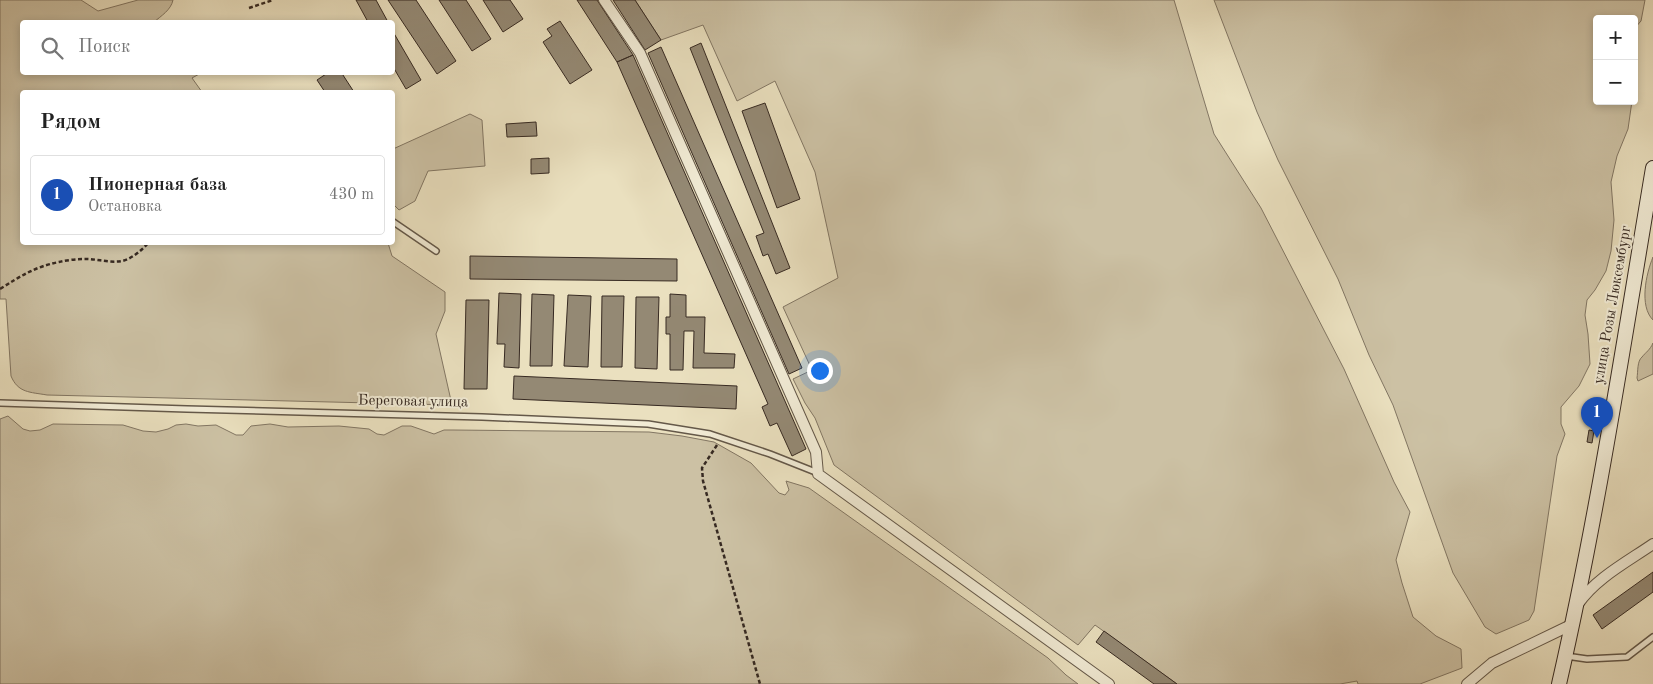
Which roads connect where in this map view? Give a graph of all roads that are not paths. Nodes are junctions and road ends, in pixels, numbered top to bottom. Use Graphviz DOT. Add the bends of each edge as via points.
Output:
graph roads {
  1 [pos="604,0"];
  2 [pos="1653,168"];
  3 [pos="395,223"];
  4 [pos="436,251"];
  5 [pos="0,403"];
  6 [pos="818,474"];
  7 [pos="1653,544"];
  8 [pos="1576,606"];
  9 [pos="1573,624"];
  10 [pos="1653,637"];
  11 [pos="1566,656"];
  12 [pos="1109,684"];
  13 [pos="1467,684"];
  14 [pos="1559,684"];
  1 -- 6 [label="street" via="640,53 816,452"];
  2 -- 8 [label="street, улица Розы Люксембург"];
  3 -- 4 [label="lane"];
  5 -- 6 [label="lane, Береговая улица" via="482,416 648,424 710,434"];
  6 -- 12 [label="street"];
  7 -- 8 [label="street" via="1596,583"];
  8 -- 9 [label="street, улица Розы Люксембург"];
  9 -- 11 [label="street, улица Розы Люксембург"];
  9 -- 13 [label="street" via="1492,663"];
  10 -- 11 [label="lane" via="1627,657 1588,659"];
  11 -- 14 [label="street, улица Розы Люксембург"];
}
